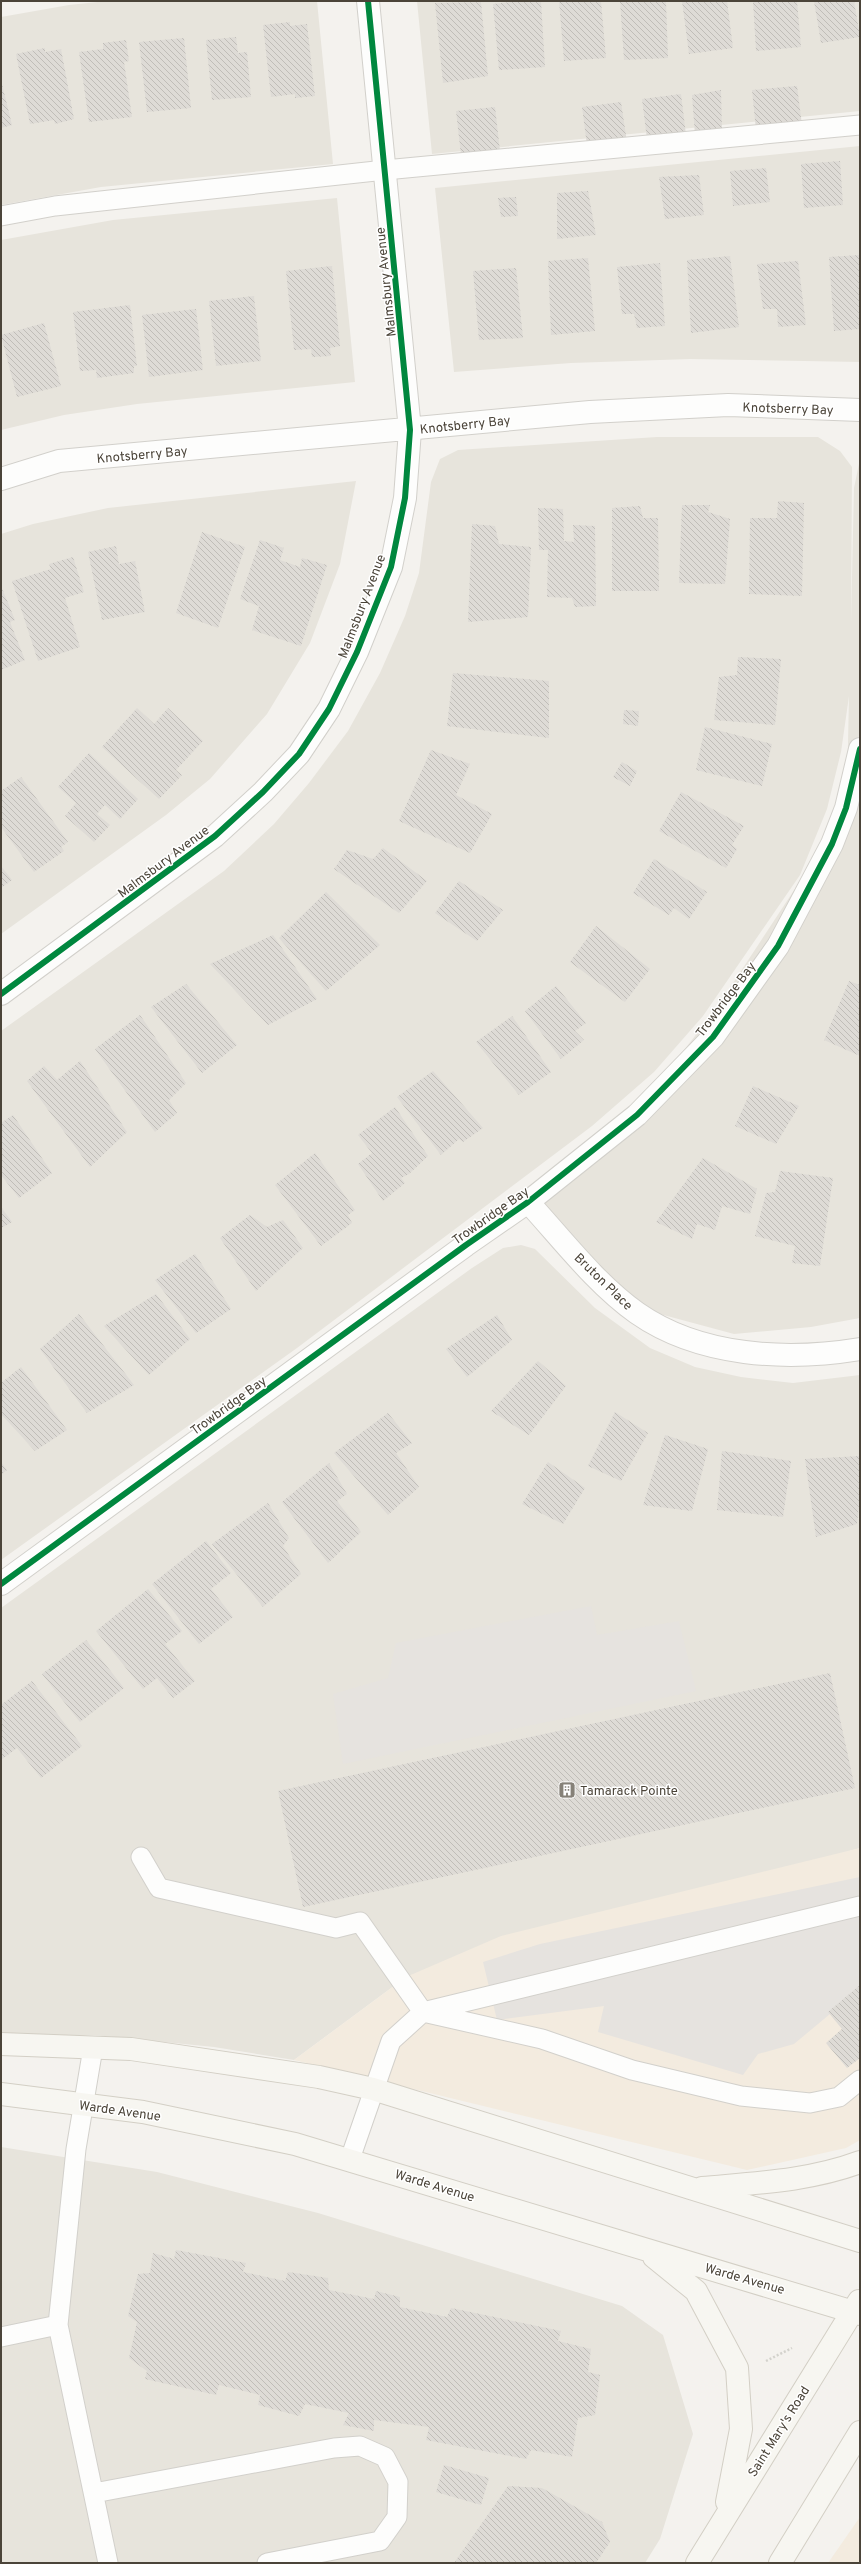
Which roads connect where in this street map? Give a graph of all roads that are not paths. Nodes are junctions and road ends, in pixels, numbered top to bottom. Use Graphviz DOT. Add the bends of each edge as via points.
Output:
graph roads {
  1 [pos="368,1"];
  2 [pos="860,125"];
  3 [pos="385,170"];
  4 [pos="1,216"];
  5 [pos="860,410"];
  6 [pos="410,430"];
  7 [pos="1,479"];
  8 [pos="860,749"];
  9 [pos="1,994"];
  10 [pos="528,1202"];
  11 [pos="860,1349"];
  12 [pos="1,1584"];
  13 [pos="142,1857"];
  14 [pos="860,1906"];
  15 [pos="423,2012"];
  16 [pos="1,2044"];
  17 [pos="93,2048"];
  18 [pos="860,2080"];
  19 [pos="373,2089"];
  20 [pos="1,2094"];
  21 [pos="83,2104"];
  22 [pos="350,2159"];
  23 [pos="860,2162"];
  24 [pos="690,2189"];
  25 [pos="860,2241"];
  26 [pos="641,2248"];
  27 [pos="857,2308"];
  28 [pos="58,2325"];
  29 [pos="1,2337"];
  30 [pos="860,2432"];
  31 [pos="860,2450"];
  32 [pos="834,2473"];
  33 [pos="94,2493"];
  34 [pos="724,2516"];
  35 [pos="108,2563"];
  36 [pos="267,2563"];
  37 [pos="697,2563"];
  38 [pos="780,2563"];
  1 -- 3 [label="street, Malmsbury Avenue"];
  2 -- 3 [label="lane"];
  3 -- 4 [label="lane" via="55,206"];
  3 -- 6 [label="street, Malmsbury Avenue"];
  5 -- 6 [label="street, Knotsberry Bay" via="720,406 590,412"];
  6 -- 7 [label="street, Knotsberry Bay" via="59,461"];
  6 -- 9 [label="street, Malmsbury Avenue" via="405,498 391,567 357,652 329,709 299,754 215,836"];
  8 -- 10 [label="street, Trowbridge Bay" via="846,808 832,844 778,946 713,1036 637,1115"];
  10 -- 11 [label="street, Bruton Place" via="615,1294 638,1313 672,1330 710,1345 753,1353 801,1356"];
  10 -- 12 [label="street, Trowbridge Bay"];
  13 -- 15 [label="lane" via="159,1888 336,1928 360,1922"];
  14 -- 15 [label="lane"];
  15 -- 18 [label="lane" via="542,2039 632,2070 741,2096 810,2103 839,2097"];
  15 -- 19 [label="lane" via="392,2041"];
  16 -- 17 [label="main road"];
  17 -- 19 [label="main road" via="131,2049 198,2058 319,2077"];
  17 -- 21 [label="lane"];
  19 -- 22 [label="lane"];
  19 -- 24 [label="main road"];
  20 -- 21 [label="main road, Warde Avenue"];
  21 -- 22 [label="main road, Warde Avenue" via="206,2124"];
  21 -- 28 [label="lane"];
  22 -- 26 [label="main road, Warde Avenue"];
  23 -- 24 [label="main road" via="791,2180"];
  24 -- 25 [label="main road"];
  26 -- 27 [label="main road, Warde Avenue"];
  26 -- 34 [label="main road" via="696,2291 737,2368 741,2429"];
  27 -- 34 [label="main road, Saint Mary's Road"];
  28 -- 29 [label="lane"];
  28 -- 33 [label="lane"];
  30 -- 32 [label="main road"];
  31 -- 32 [label="main road"];
  32 -- 38 [label="main road"];
  33 -- 35 [label="lane"];
  33 -- 36 [label="lane" via="334,2448 360,2446 385,2457 398,2482 397,2517 380,2541"];
  34 -- 37 [label="main road, Saint Mary's Road"];
}
